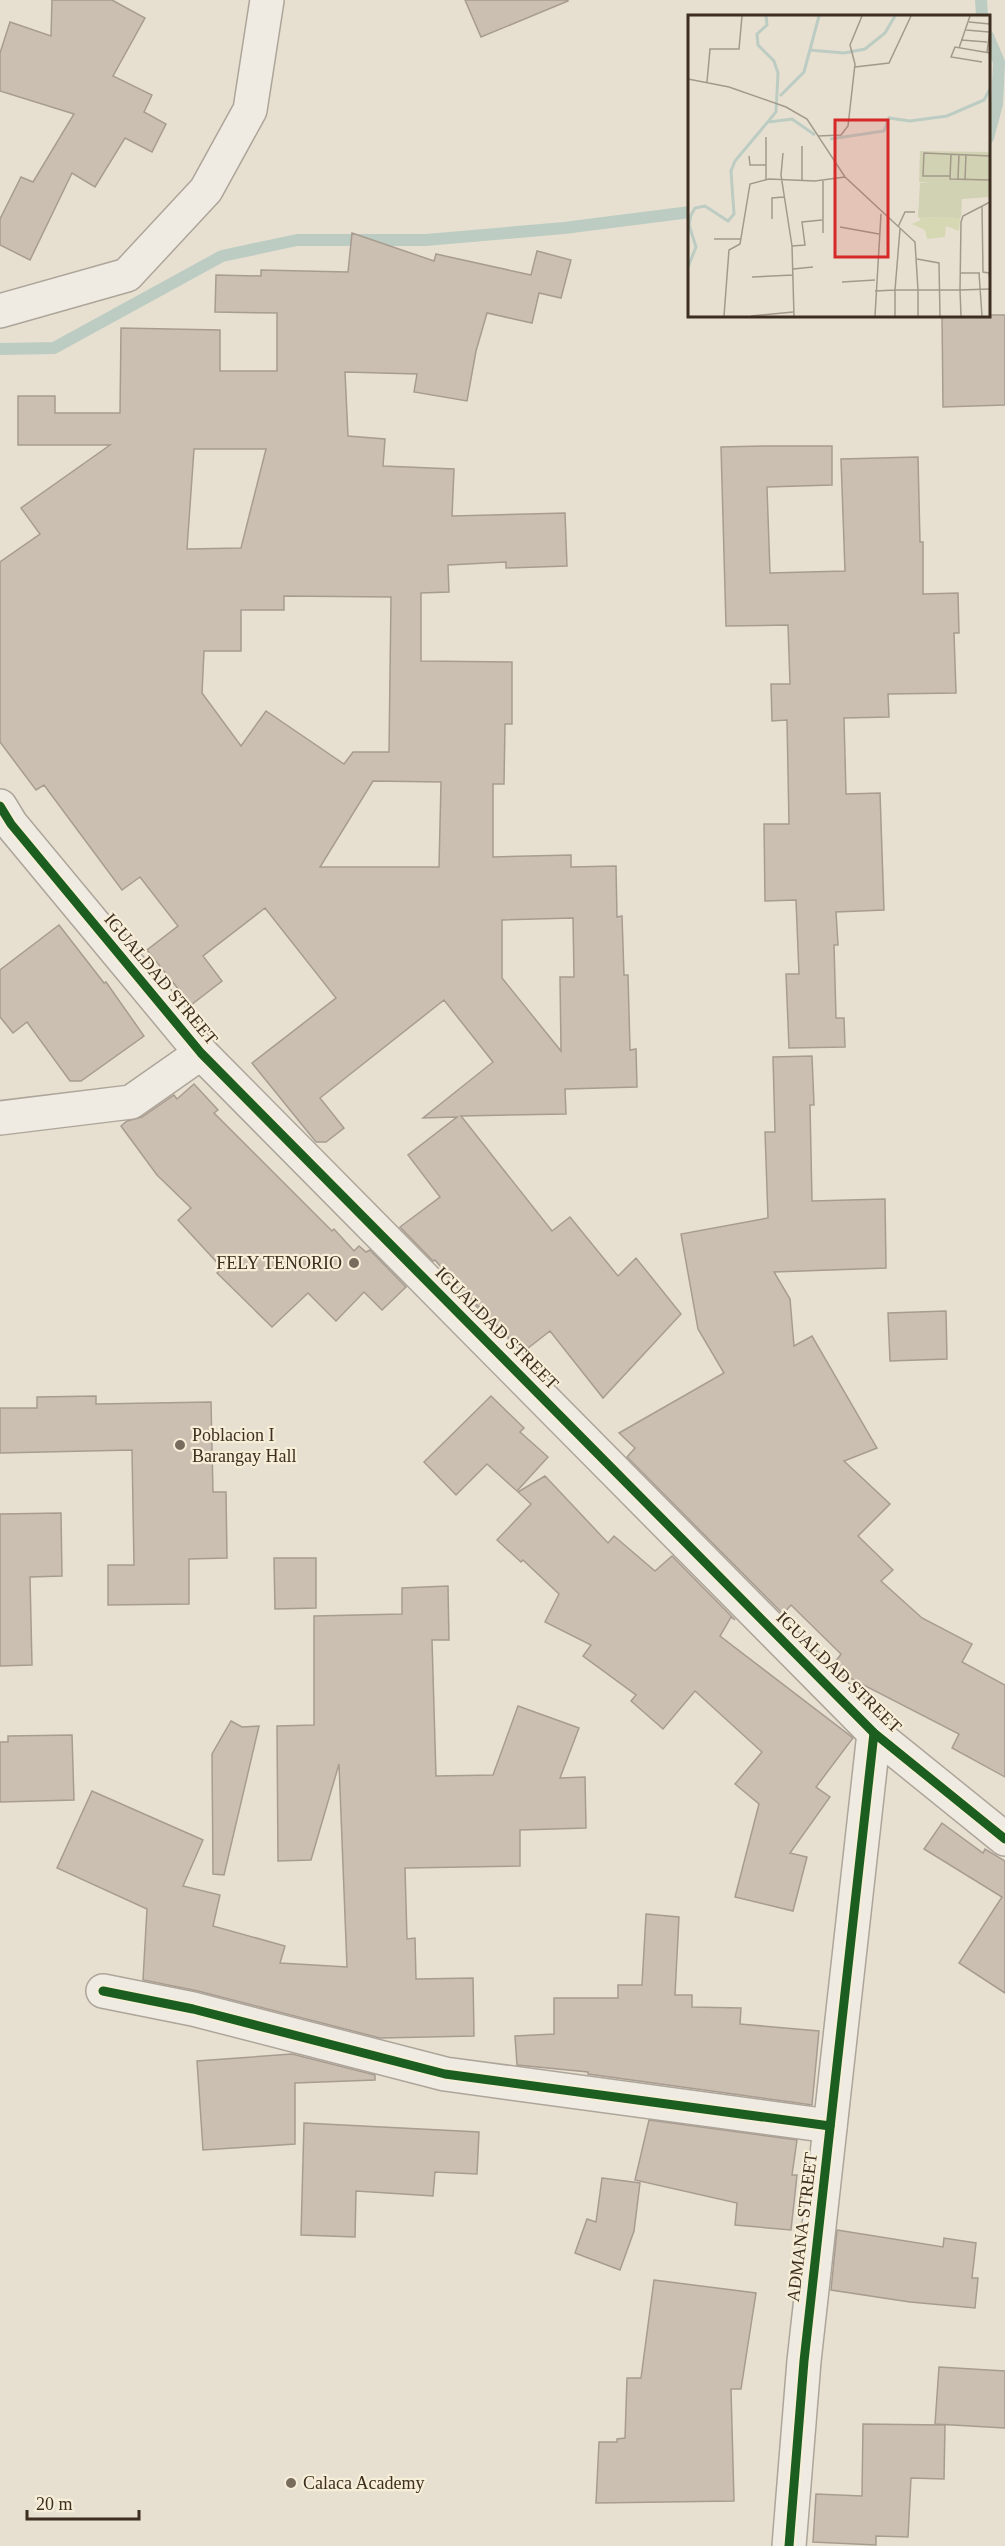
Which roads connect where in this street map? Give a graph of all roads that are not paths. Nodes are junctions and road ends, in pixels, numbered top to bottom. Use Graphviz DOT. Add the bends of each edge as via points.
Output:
graph roads {
  1 [pos="267,0"];
  2 [pos="0,311"];
  3 [pos="0,806"];
  4 [pos="201,1053"];
  5 [pos="0,1118"];
  6 [pos="874,1733"];
  7 [pos="1005,1839"];
  8 [pos="103,1991"];
  9 [pos="830,2126"];
  10 [pos="789,2546"];
  1 -- 2 [label="street" via="250,110 206,190 127,275"];
  3 -- 4 [label="street, IGUALDAD STREET"];
  4 -- 5 [label="street" via="131,1102"];
  4 -- 6 [label="street, IGUALDAD STREET"];
  6 -- 7 [label="street, IGUALDAD STREET"];
  6 -- 9 [label="street, ADMANA STREET"];
  8 -- 9 [label="street" via="193,2009 445,2074"];
  9 -- 10 [label="street, ADMANA STREET" via="804,2361"];
}
